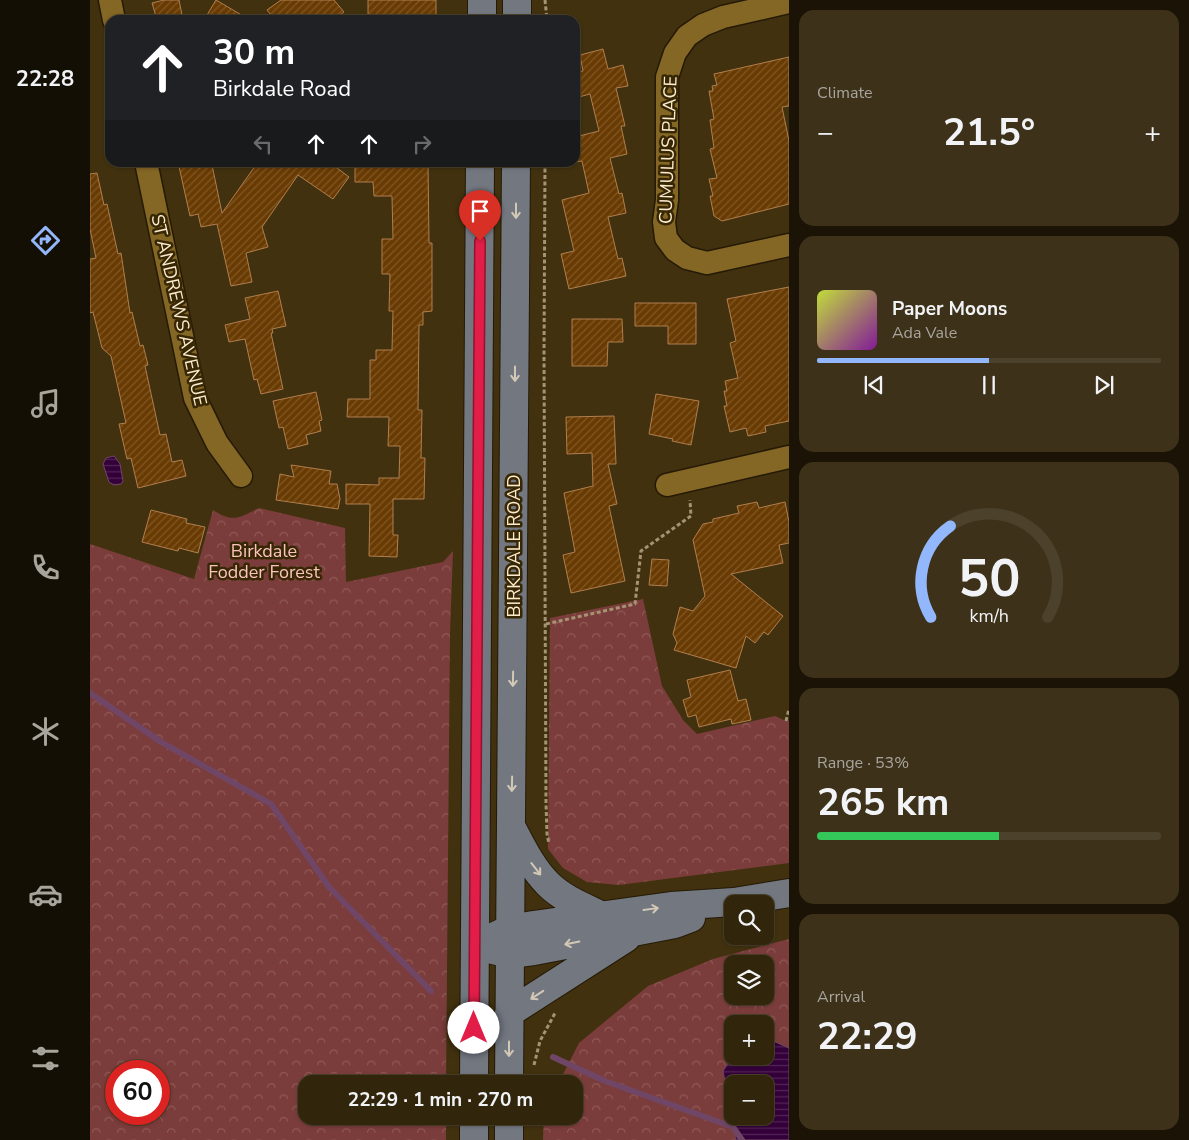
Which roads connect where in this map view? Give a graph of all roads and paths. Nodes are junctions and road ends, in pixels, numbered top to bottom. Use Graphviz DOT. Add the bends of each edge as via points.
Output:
graph roads {
  1 [pos="110,0"];
  2 [pos="482,0"];
  3 [pos="517,0"];
  4 [pos="545,0"];
  5 [pos="789,2"];
  6 [pos="113,15"];
  7 [pos="482,15"];
  8 [pos="517,15"];
  9 [pos="546,15"];
  10 [pos="147,167"];
  11 [pos="480,167"];
  12 [pos="516,167"];
  13 [pos="545,167"];
  14 [pos="789,245"];
  15 [pos="789,457"];
  16 [pos="241,476"];
  17 [pos="677,482"];
  18 [pos="546,624"];
  19 [pos="789,709"];
  20 [pos="786,721"];
  21 [pos="511,827"];
  22 [pos="550,851"];
  23 [pos="789,892"];
  24 [pos="772,895"];
  25 [pos="724,903"];
  26 [pos="724,906"];
  27 [pos="603,916"];
  28 [pos="637,931"];
  29 [pos="510,942"];
  30 [pos="475,945"];
  31 [pos="558,1006"];
  32 [pos="510,1014"];
  33 [pos="534,1068"];
  34 [pos="474,1075"];
  35 [pos="509,1075"];
  36 [pos="474,1125"];
  37 [pos="509,1125"];
  38 [pos="474,1140"];
  39 [pos="508,1140"];
  1 -- 6 [label="street"];
  2 -- 7 [label="main road"];
  3 -- 8 [label="main road"];
  4 -- 9 [label="path"];
  5 -- 14 [label="street, CUMULUS PLACE" via="702,25 687,36 675,53 667,77 668,200 664,222 666,238 675,250 687,258 707,263"];
  10 -- 16 [label="street, ST ANDREWS AVENUE" via="195,398 217,443"];
  11 -- 30 [label="main road, BIRKDALE ROAD"];
  12 -- 21 [label="main road, BIRKDALE ROAD, one-way"];
  13 -- 18 [label="path"];
  15 -- 17 [label="street"];
  17 -- 18 [label="path" via="691,516 641,551 635,604"];
  18 -- 22 [label="path" via="547,834"];
  19 -- 20 [label="path"];
  21 -- 27 [label="main road, one-way" via="531,863 548,884 570,900"];
  21 -- 29 [label="main road, BIRKDALE ROAD"];
  23 -- 24 [label="main road"];
  27 -- 25 [label="main road, one-way"];
  26 -- 28 [label="main road" via="675,924"];
  27 -- 29 [label="main road" via="533,925"];
  28 -- 29 [label="main road, one-way" via="534,951"];
  28 -- 32 [label="main road, one-way"];
  29 -- 30 [label="main road"];
  29 -- 32 [label="main road, BIRKDALE ROAD"];
  30 -- 34 [label="main road, BIRKDALE ROAD"];
  31 -- 33 [label="path" via="540,1041"];
  32 -- 35 [label="main road, BIRKDALE ROAD, one-way"];
  36 -- 38 [label="main road"];
  37 -- 39 [label="main road"];
}
